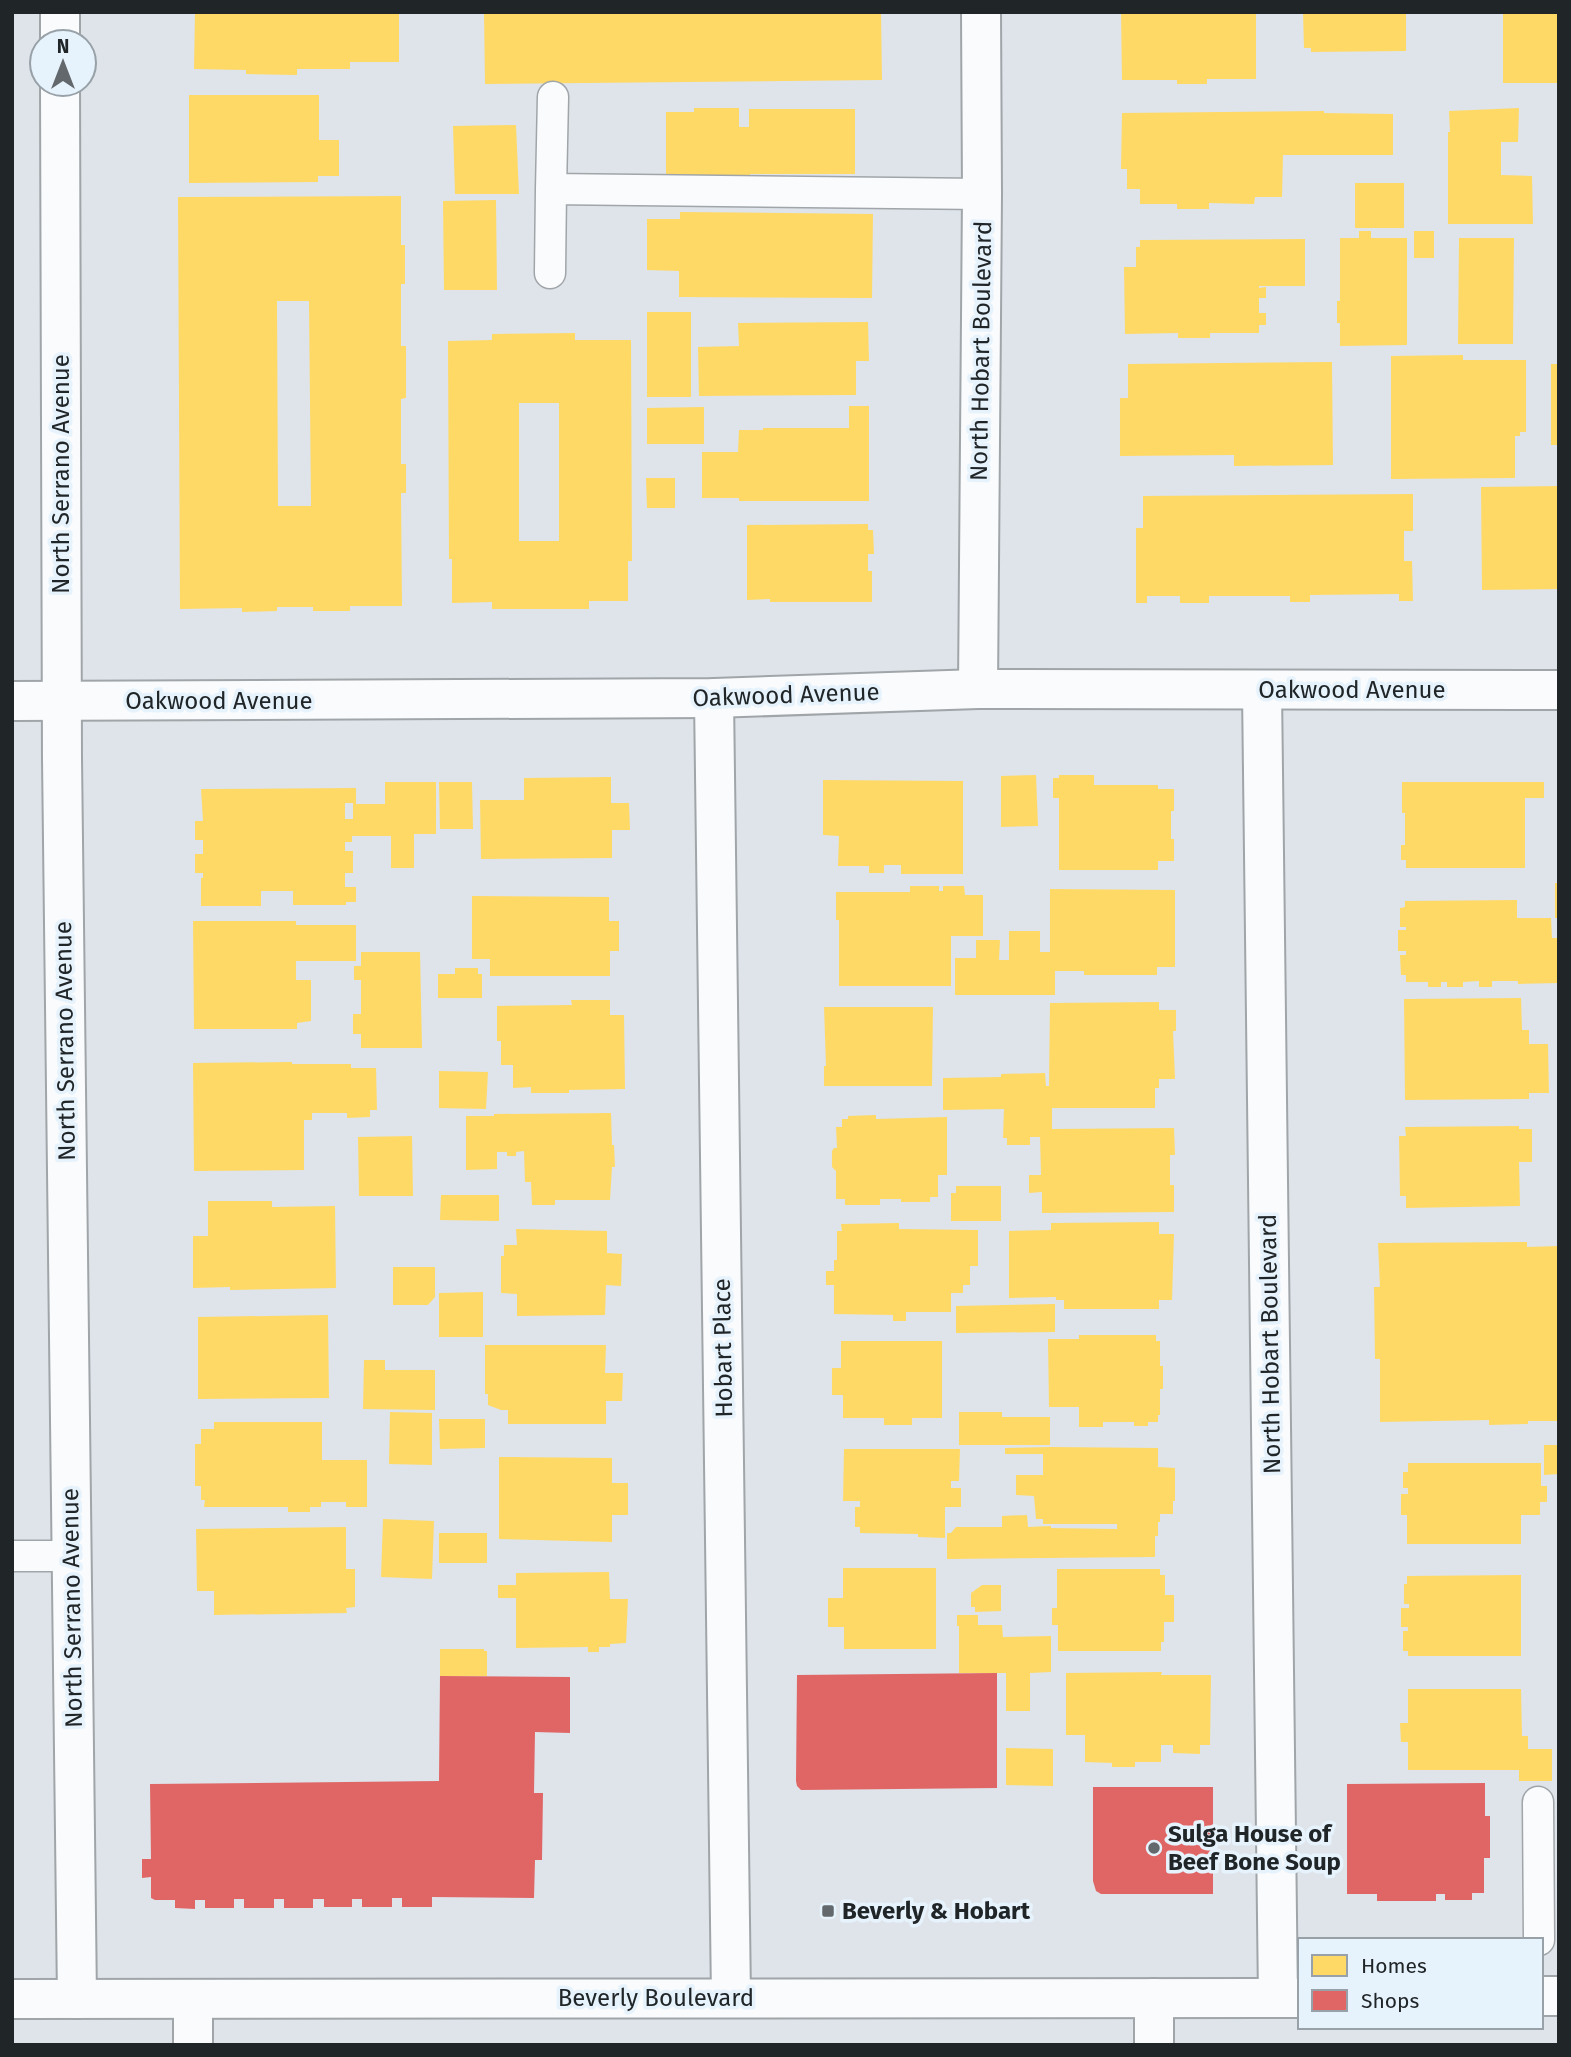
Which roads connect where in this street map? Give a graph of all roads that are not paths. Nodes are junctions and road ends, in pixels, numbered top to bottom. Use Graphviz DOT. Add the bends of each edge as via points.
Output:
graph roads {
  1 [pos="981,12"];
  2 [pos="553,97"];
  3 [pos="60,98"];
  4 [pos="551,189"];
  5 [pos="982,194"];
  6 [pos="550,273"];
  7 [pos="978,689"];
  8 [pos="1262,690"];
  9 [pos="1559,690"];
  10 [pos="714,698"];
  11 [pos="12,701"];
  12 [pos="62,701"];
  13 [pos="12,1556"];
  14 [pos="72,1556"];
  15 [pos="1538,1802"];
  16 [pos="1539,1938"];
  17 [pos="731,1998"];
  18 [pos="1154,1998"];
  19 [pos="1289,1998"];
  20 [pos="12,1999"];
  21 [pos="77,1999"];
  22 [pos="192,2000"];
  23 [pos="193,2045"];
  24 [pos="1154,2045"];
  1 -- 5 [label="street, North Hobart Boulevard"];
  2 -- 4 [label="lane"];
  3 -- 12 [label="street, North Serrano Avenue"];
  4 -- 5 [label="lane"];
  4 -- 6 [label="lane"];
  5 -- 7 [label="street, North Hobart Boulevard"];
  7 -- 8 [label="street, Oakwood Avenue"];
  7 -- 10 [label="street, Oakwood Avenue"];
  8 -- 9 [label="street, Oakwood Avenue"];
  8 -- 19 [label="street, North Hobart Boulevard"];
  10 -- 12 [label="street, Oakwood Avenue"];
  10 -- 17 [label="street, Hobart Place"];
  11 -- 12 [label="street, Oakwood Avenue"];
  12 -- 14 [label="street, North Serrano Avenue"];
  13 -- 14 [label="lane"];
  14 -- 21 [label="street, North Serrano Avenue"];
  15 -- 16 [label="lane"];
  17 -- 18 [label="street, Beverly Boulevard"];
  17 -- 22 [label="street, Beverly Boulevard"];
  18 -- 19 [label="street, Beverly Boulevard"];
  18 -- 24 [label="street"];
  20 -- 21 [label="street, Beverly Boulevard"];
  21 -- 22 [label="street, Beverly Boulevard"];
  22 -- 23 [label="street"];
}
